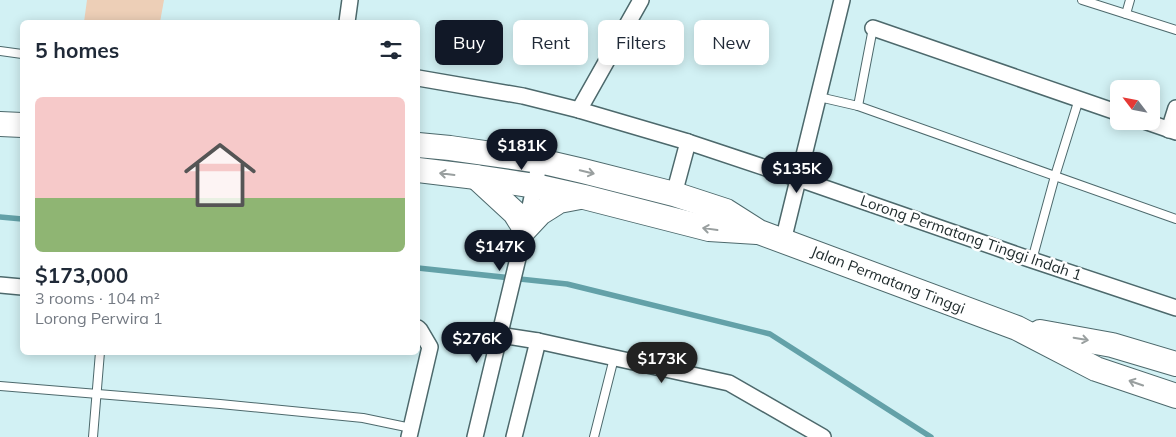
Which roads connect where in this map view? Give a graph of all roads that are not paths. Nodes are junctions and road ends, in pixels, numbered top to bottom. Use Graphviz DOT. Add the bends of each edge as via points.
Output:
graph roads {
  1 [pos="350,0"];
  2 [pos="641,0"];
  3 [pos="842,0"];
  4 [pos="1082,0"];
  5 [pos="1130,0"];
  6 [pos="1126,14"];
  7 [pos="347,20"];
  8 [pos="873,28"];
  9 [pos="1176,30"];
  10 [pos="0,51"];
  11 [pos="20,54"];
  12 [pos="420,78"];
  13 [pos="819,97"];
  14 [pos="1079,99"];
  15 [pos="858,106"];
  16 [pos="1176,108"];
  17 [pos="1110,109"];
  18 [pos="579,110"];
  19 [pos="0,124"];
  20 [pos="20,126"];
  21 [pos="1160,127"];
  22 [pos="1172,131"];
  23 [pos="688,142"];
  24 [pos="420,145"];
  25 [pos="540,161"];
  26 [pos="420,170"];
  27 [pos="1055,176"];
  28 [pos="476,177"];
  29 [pos="799,179"];
  30 [pos="535,186"];
  31 [pos="674,194"];
  32 [pos="584,197"];
  33 [pos="1176,219"];
  34 [pos="526,229"];
  35 [pos="759,232"];
  36 [pos="783,241"];
  37 [pos="1032,260"];
  38 [pos="0,285"];
  39 [pos="20,287"];
  40 [pos="1176,308"];
  41 [pos="1017,328"];
  42 [pos="420,330"];
  43 [pos="500,334"];
  44 [pos="538,342"];
  45 [pos="100,355"];
  46 [pos="614,358"];
  47 [pos="1176,364"];
  48 [pos="0,386"];
  49 [pos="97,394"];
  50 [pos="1176,396"];
  51 [pos="410,433"];
  52 [pos="818,436"];
  53 [pos="93,437"];
  54 [pos="475,437"];
  55 [pos="514,437"];
  56 [pos="594,437"];
  1 -- 7 [label="street"];
  2 -- 18 [label="street"];
  3 -- 13 [label="street"];
  4 -- 6 [label="lane"];
  5 -- 6 [label="lane"];
  6 -- 9 [label="lane"];
  8 -- 14 [label="street"];
  8 -- 15 [label="lane"];
  10 -- 11 [label="lane"];
  12 -- 18 [label="street, Lorong Permatang Tinggi Indah 1" via="523,96"];
  13 -- 15 [label="lane"];
  13 -- 29 [label="street"];
  14 -- 17 [label="street"];
  14 -- 27 [label="lane"];
  15 -- 27 [label="lane"];
  16 -- 22 [label="street"];
  18 -- 23 [label="street, Lorong Permatang Tinggi Indah 1"];
  19 -- 20 [label="highway"];
  21 -- 22 [label="street"];
  23 -- 29 [label="street, Lorong Permatang Tinggi Indah 1"];
  23 -- 31 [label="street"];
  24 -- 25 [label="highway, Jalan Permatang Tinggi"];
  25 -- 30 [label="street"];
  25 -- 31 [label="highway, Jalan Permatang Tinggi, one-way"];
  28 -- 26 [label="highway, Jalan Permatang Tinggi, one-way"];
  27 -- 33 [label="lane"];
  27 -- 37 [label="lane"];
  28 -- 30 [label="highway, Jalan Permatang Tinggi"];
  28 -- 34 [label="highway" via="515,213"];
  29 -- 36 [label="street"];
  29 -- 37 [label="street, Lorong Permatang Tinggi Indah 1"];
  30 -- 32 [label="highway, Jalan Permatang Tinggi"];
  30 -- 34 [label="street"];
  31 -- 35 [label="highway, Jalan Permatang Tinggi" via="726,211"];
  32 -- 34 [label="highway" via="559,201 540,213"];
  35 -- 32 [label="highway, Jalan Permatang Tinggi, one-way" via="709,229"];
  34 -- 43 [label="street"];
  35 -- 36 [label="highway, Jalan Permatang Tinggi"];
  36 -- 41 [label="highway, Jalan Permatang Tinggi"];
  37 -- 40 [label="street, Lorong Permatang Tinggi Indah 1"];
  38 -- 39 [label="street"];
  41 -- 47 [label="highway, Jalan Permatang Tinggi, one-way" via="1112,345"];
  50 -- 41 [label="highway, Jalan Permatang Tinggi, one-way" via="1096,369"];
  42 -- 51 [label="street" via="430,347"];
  43 -- 44 [label="street"];
  43 -- 54 [label="street"];
  44 -- 46 [label="street"];
  44 -- 55 [label="street"];
  45 -- 49 [label="lane"];
  46 -- 52 [label="street" via="729,383"];
  46 -- 56 [label="lane"];
  48 -- 49 [label="lane"];
  49 -- 51 [label="lane" via="363,418"];
  49 -- 53 [label="lane"];
}
